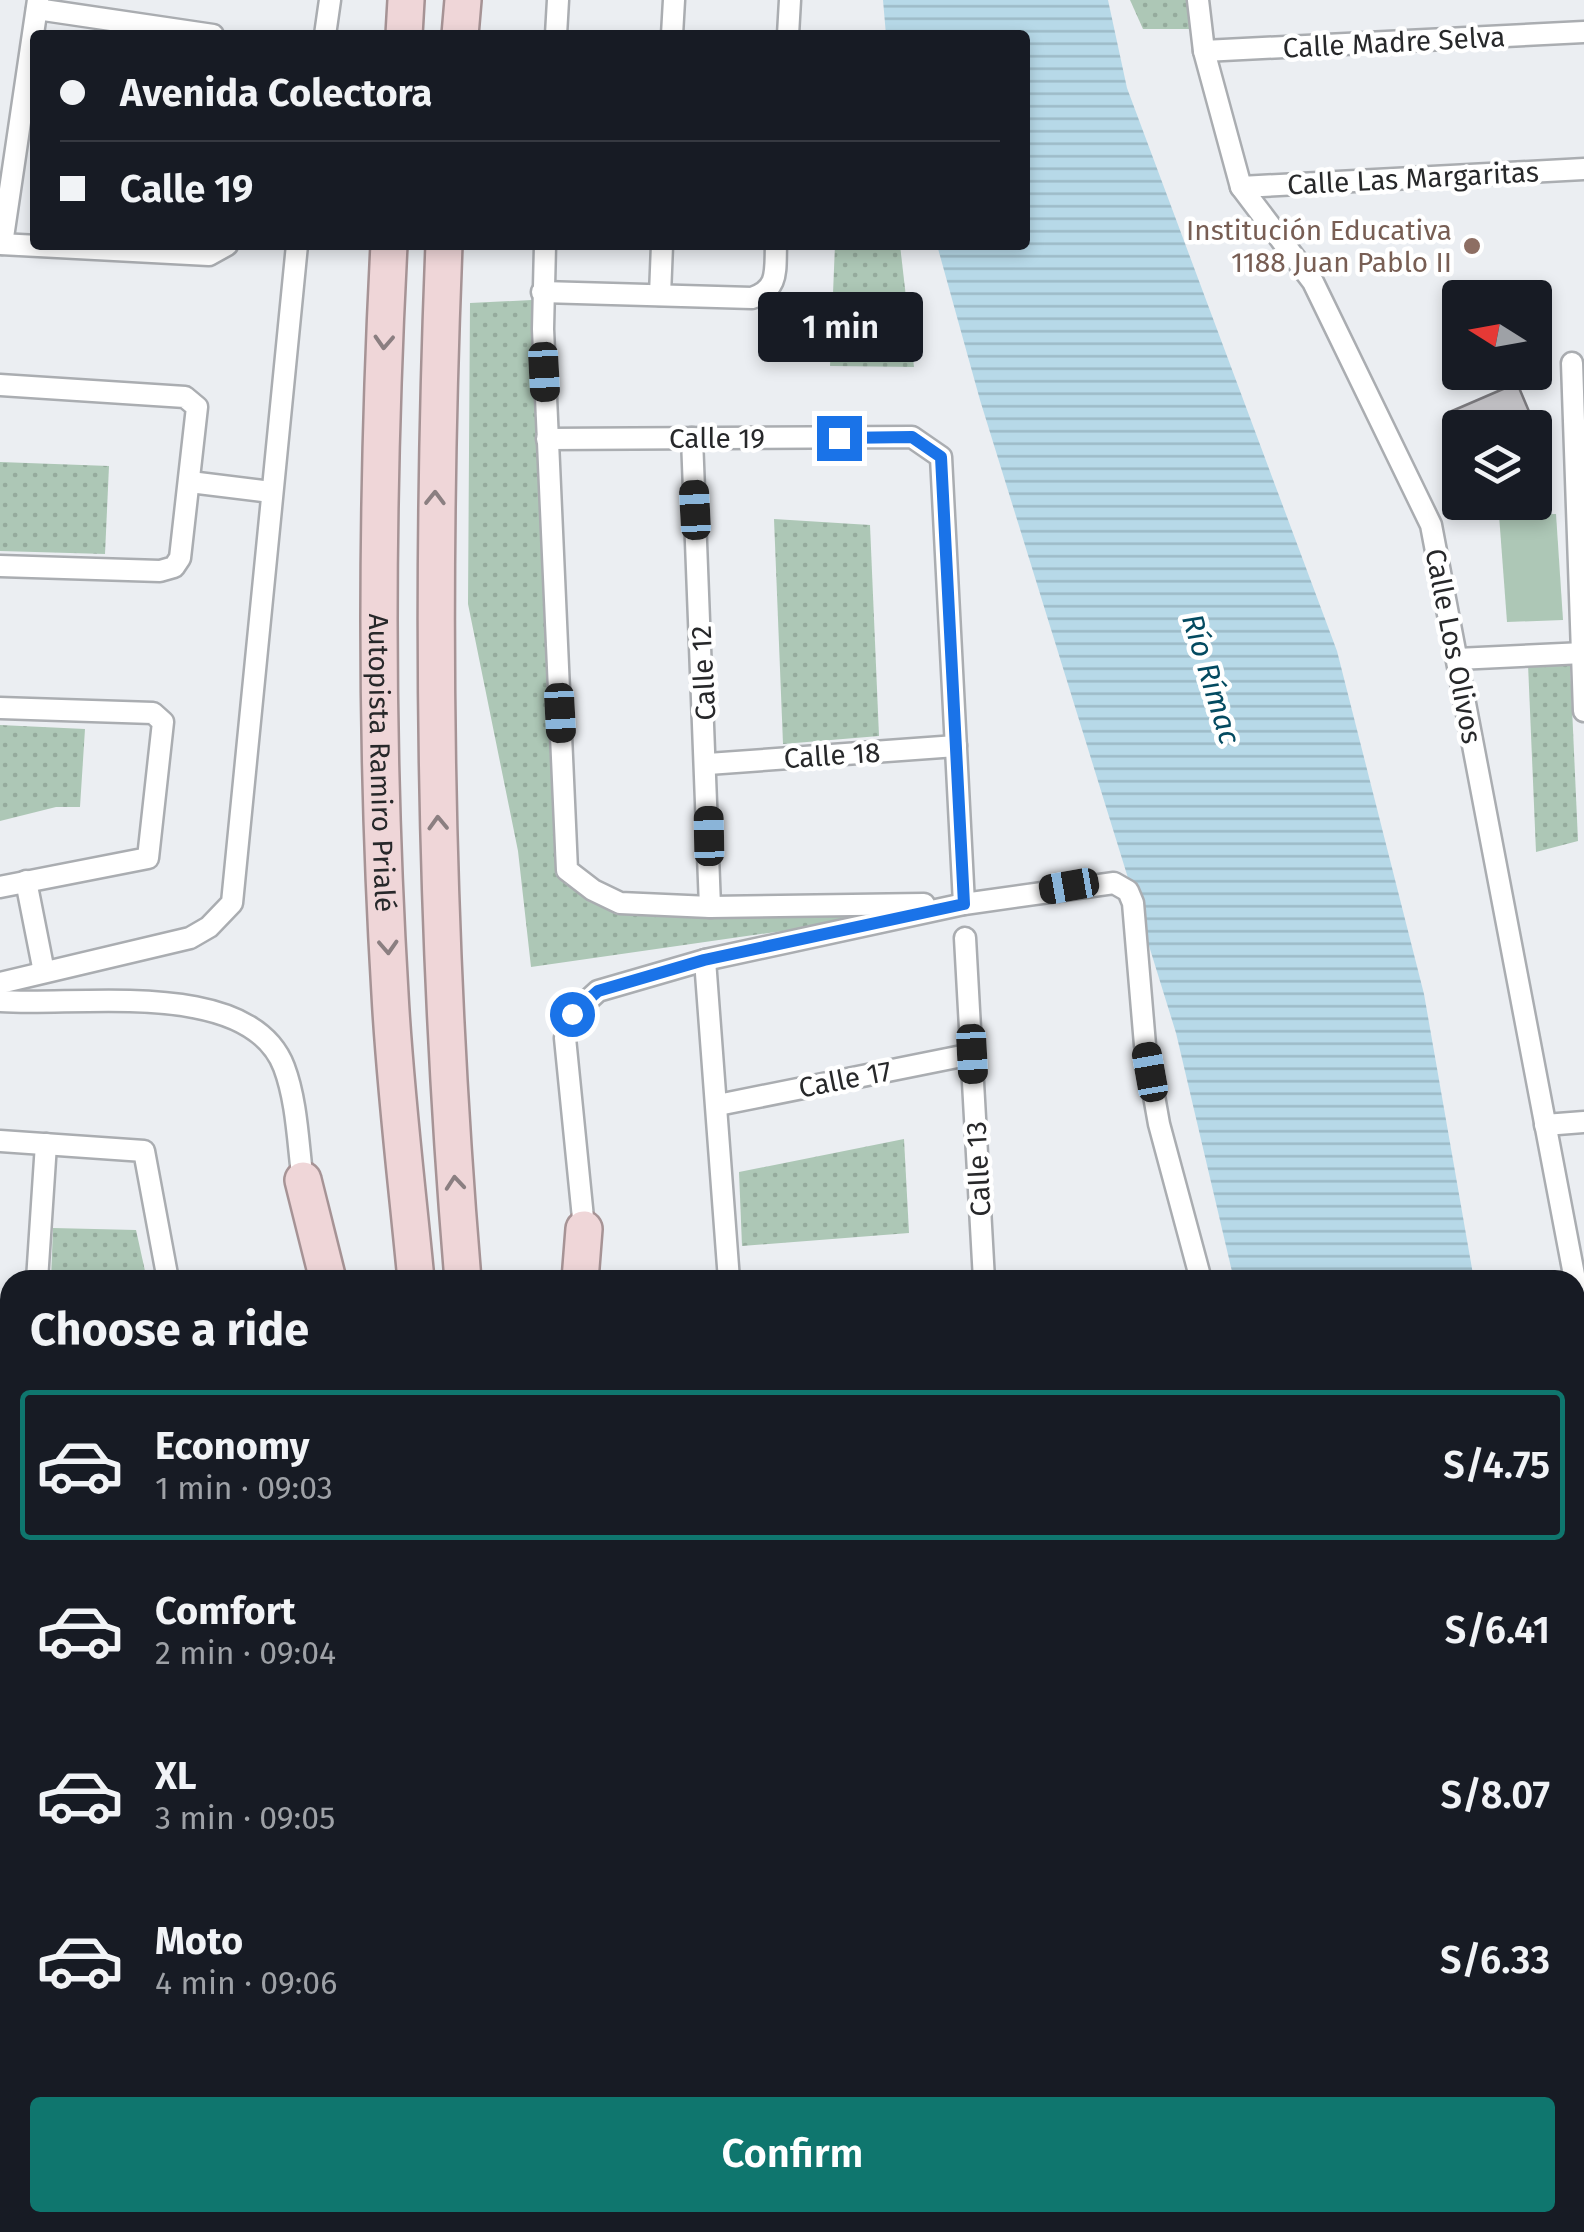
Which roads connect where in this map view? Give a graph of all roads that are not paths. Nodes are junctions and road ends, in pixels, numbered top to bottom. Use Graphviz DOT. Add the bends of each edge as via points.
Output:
graph roads {
  1 [pos="330,0"];
  2 [pos="406,0"];
  3 [pos="464,0"];
  4 [pos="558,0"];
  5 [pos="674,0"];
  6 [pos="790,0"];
  7 [pos="1198,0"];
  8 [pos="37,4"];
  9 [pos="33,30"];
  10 [pos="185,30"];
  11 [pos="326,30"];
  12 [pos="404,30"];
  13 [pos="461,30"];
  14 [pos="556,30"];
  15 [pos="672,30"];
  16 [pos="788,30"];
  17 [pos="1584,32"];
  18 [pos="30,51"];
  19 [pos="1204,51"];
  20 [pos="1584,169"];
  21 [pos="1241,186"];
  22 [pos="1,244"];
  23 [pos="30,246"];
  24 [pos="114,250"];
  25 [pos="218,250"];
  26 [pos="296,250"];
  27 [pos="389,250"];
  28 [pos="444,250"];
  29 [pos="545,250"];
  30 [pos="662,250"];
  31 [pos="776,250"];
  32 [pos="542,292"];
  33 [pos="660,296"];
  34 [pos="1572,362"];
  35 [pos="0,385"];
  36 [pos="692,438"];
  37 [pos="548,439"];
  38 [pos="190,482"];
  39 [pos="271,492"];
  40 [pos="0,566"];
  41 [pos="1582,653"];
  42 [pos="1457,660"];
  43 [pos="0,708"];
  44 [pos="1584,712"];
  45 [pos="956,746"];
  46 [pos="708,764"];
  47 [pos="26,881"];
  48 [pos="0,887"];
  49 [pos="964,904"];
  50 [pos="710,907"];
  51 [pos="964,938"];
  52 [pos="704,960"];
  53 [pos="44,972"];
  54 [pos="0,983"];
  55 [pos="0,1001"];
  56 [pos="972,1054"];
  57 [pos="718,1104"];
  58 [pos="1584,1122"];
  59 [pos="1545,1125"];
  60 [pos="0,1141"];
  61 [pos="46,1144"];
  62 [pos="303,1180"];
  63 [pos="584,1228"];
  64 [pos="38,1270"];
  65 [pos="166,1270"];
  66 [pos="316,1270"];
  67 [pos="326,1270"];
  68 [pos="415,1270"];
  69 [pos="463,1270"];
  70 [pos="581,1270"];
  71 [pos="589,1270"];
  72 [pos="728,1270"];
  73 [pos="983,1270"];
  74 [pos="1199,1270"];
  75 [pos="1573,1270"];
  1 -- 11 [label="street"];
  2 -- 12 [label="highway"];
  3 -- 13 [label="highway"];
  4 -- 14 [label="street"];
  5 -- 15 [label="street"];
  6 -- 16 [label="street"];
  7 -- 19 [label="street, Calle Los Olivos"];
  8 -- 9 [label="street"];
  8 -- 10 [label="street"];
  17 -- 19 [label="street, Calle Madre Selva"];
  18 -- 22 [label="street"];
  19 -- 21 [label="street, Calle Los Olivos"];
  20 -- 21 [label="street, Calle Las Margaritas"];
  21 -- 42 [label="street, Calle Los Olivos" via="1313,282 1432,525"];
  22 -- 23 [label="street"];
  24 -- 25 [label="street"];
  26 -- 39 [label="street"];
  27 -- 68 [label="highway, Autopista Ramiro Prialé, one-way" via="379,443 384,875"];
  69 -- 28 [label="highway, Autopista Ramiro Prialé, one-way" via="436,781"];
  29 -- 32 [label="street"];
  30 -- 33 [label="street"];
  31 -- 33 [label="street" via="774,282 752,298"];
  32 -- 33 [label="street"];
  32 -- 37 [label="street"];
  34 -- 41 [label="street"];
  35 -- 38 [label="street" via="185,397 197,407"];
  36 -- 37 [label="street, Calle 19"];
  36 -- 45 [label="street, Calle 19" via="912,437 941,457"];
  36 -- 46 [label="street, Calle 12"];
  37 -- 50 [label="street" via="567,870 620,903"];
  38 -- 39 [label="street"];
  38 -- 40 [label="street" via="174,568"];
  39 -- 53 [label="street" via="232,904 190,938"];
  41 -- 42 [label="street"];
  41 -- 44 [label="street"];
  42 -- 59 [label="street, Calle Los Olivos"];
  43 -- 47 [label="street" via="153,714 163,722 149,857"];
  45 -- 46 [label="street, Calle 18"];
  45 -- 49 [label="street"];
  46 -- 50 [label="street, Calle 12"];
  47 -- 48 [label="street"];
  47 -- 53 [label="street"];
  49 -- 50 [label="street"];
  49 -- 52 [label="street"];
  49 -- 74 [label="street" via="1114,883 1128,891 1150,1077"];
  51 -- 56 [label="street, Calle 13"];
  52 -- 57 [label="street"];
  52 -- 63 [label="street" via="598,991 572,1014 564,1038"];
  53 -- 54 [label="street"];
  55 -- 62 [label="street" via="195,1004 255,1029 280,1059"];
  56 -- 57 [label="street, Calle 17"];
  56 -- 73 [label="street, Calle 13"];
  57 -- 72 [label="street"];
  58 -- 59 [label="street"];
  59 -- 75 [label="street, Calle Los Olivos"];
  60 -- 61 [label="street"];
  61 -- 64 [label="street"];
  61 -- 65 [label="street" via="144,1152"];
  62 -- 66 [label="street"];
  62 -- 67 [label="highway"];
  63 -- 70 [label="highway"];
  63 -- 71 [label="street"];
}
